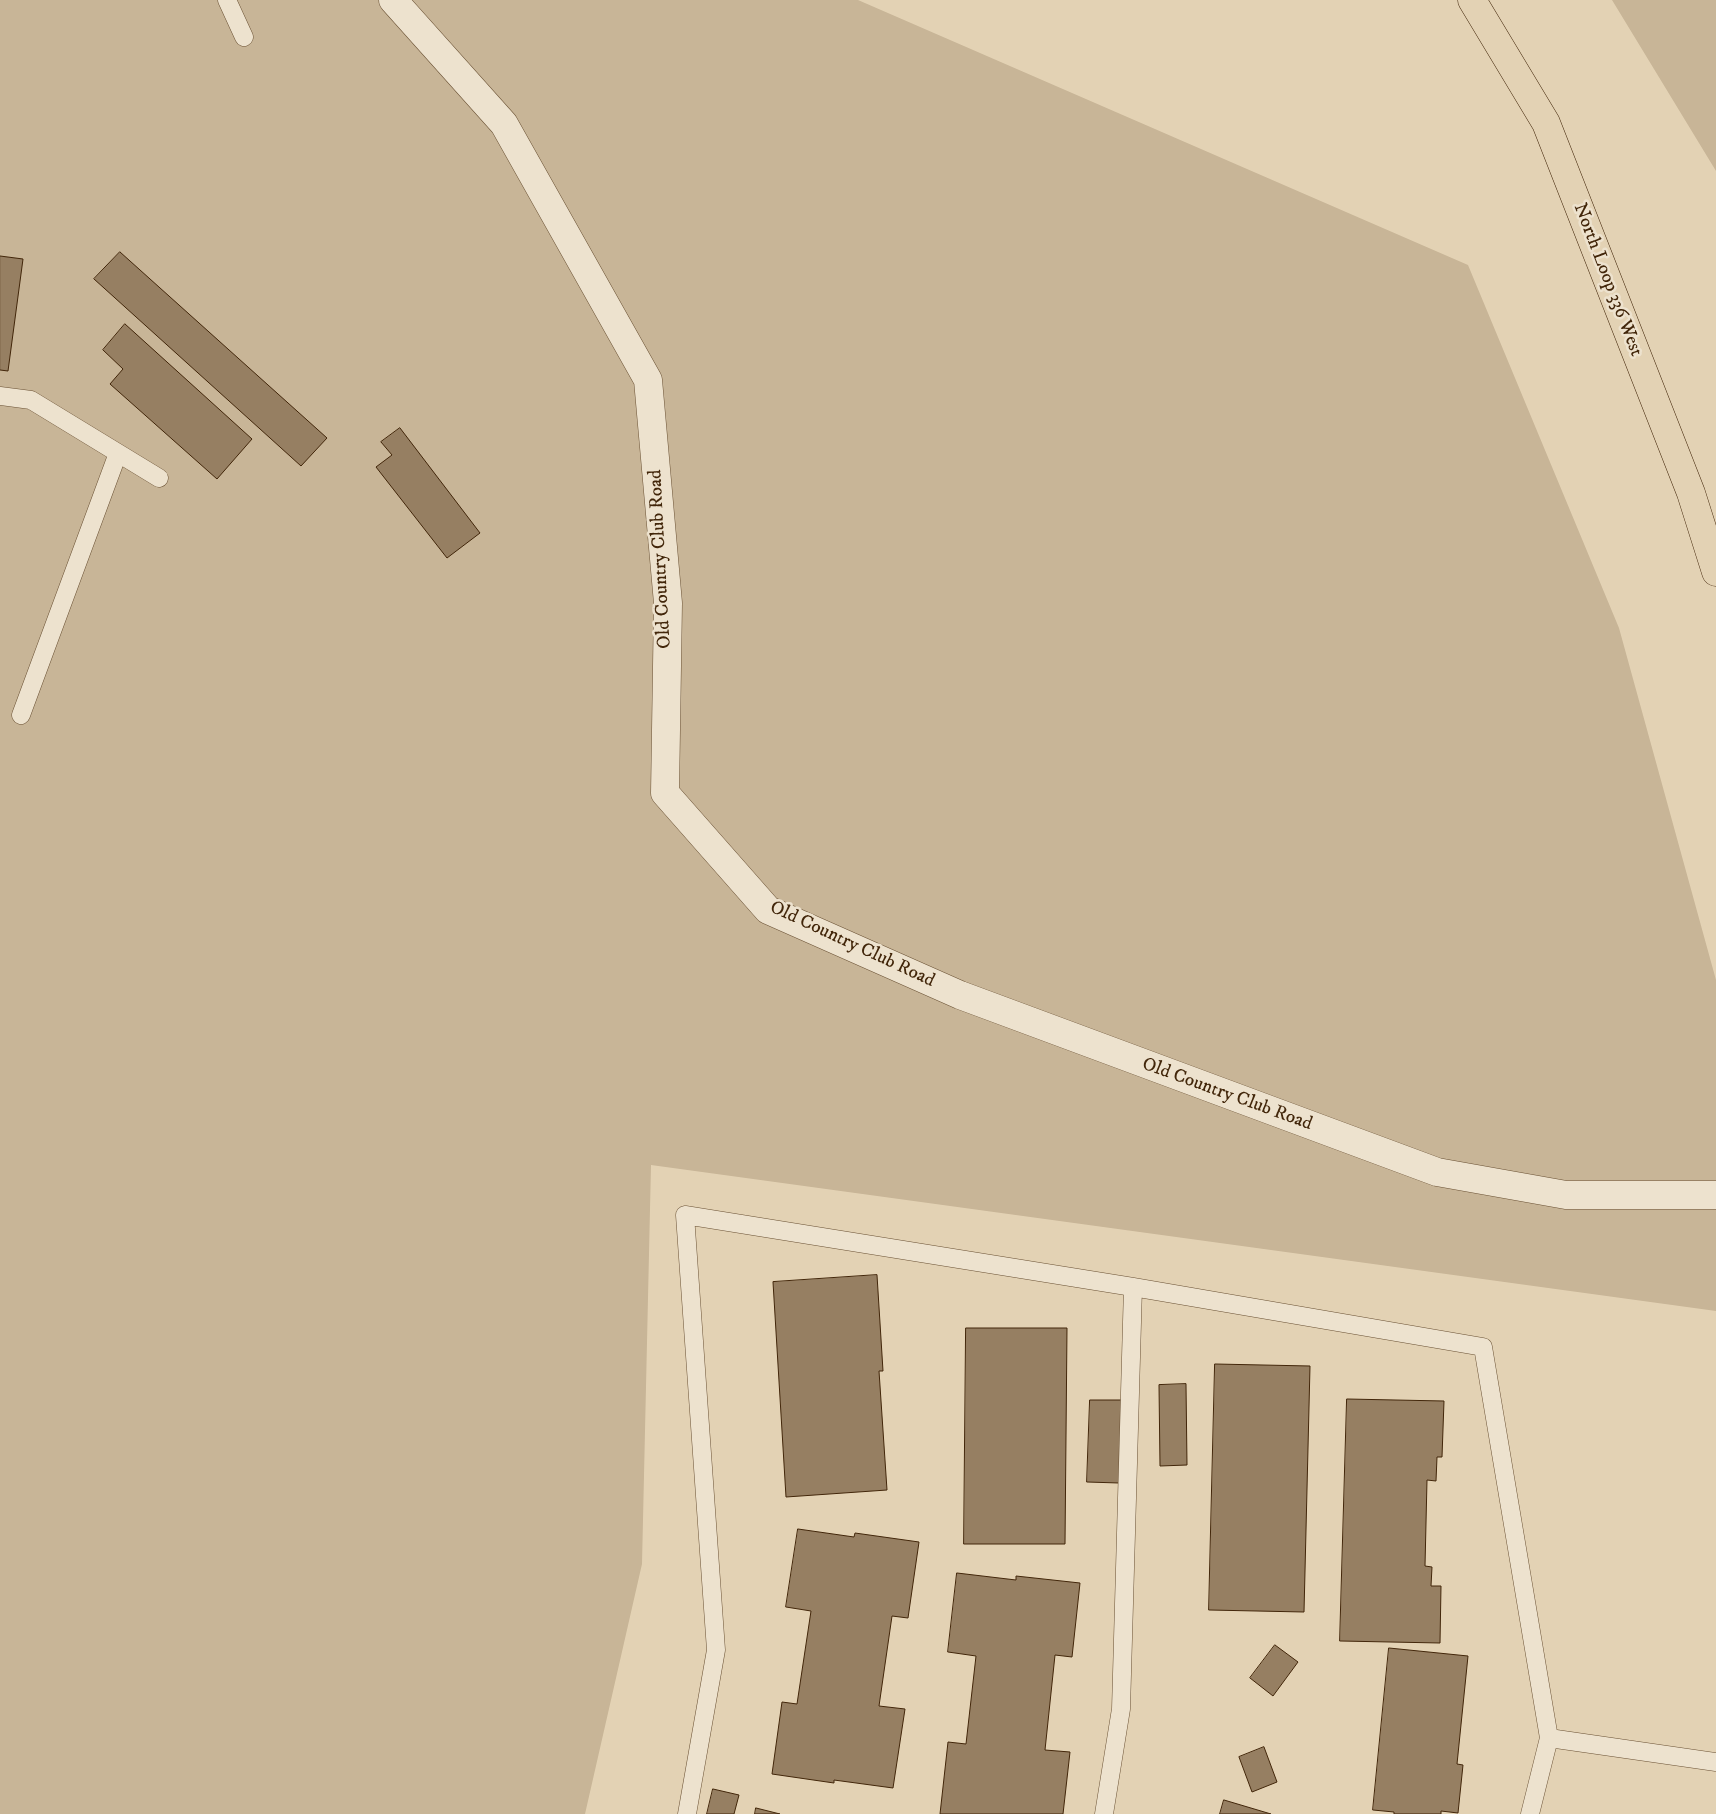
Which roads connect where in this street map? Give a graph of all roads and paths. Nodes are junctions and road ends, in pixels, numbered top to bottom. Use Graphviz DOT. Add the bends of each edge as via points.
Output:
graph roads {
  1 [pos="227,0"];
  2 [pos="393,0"];
  3 [pos="1472,0"];
  4 [pos="244,37"];
  5 [pos="0,396"];
  6 [pos="118,453"];
  7 [pos="159,478"];
  8 [pos="1716,572"];
  9 [pos="21,715"];
  10 [pos="1716,1196"];
  11 [pos="1133,1287"];
  12 [pos="1549,1738"];
  13 [pos="1716,1762"];
  14 [pos="687,1814"];
  15 [pos="1104,1814"];
  16 [pos="1530,1814"];
  1 -- 4 [label="lane"];
  2 -- 10 [label="street, Old Country Club Road" via="504,124 648,380 668,603 665,793 768,910 960,995 1437,1172 1566,1195"];
  3 -- 8 [label="main road, North Loop 336 West" via="1546,123 1691,493"];
  5 -- 6 [label="lane" via="31,400"];
  6 -- 7 [label="lane"];
  6 -- 9 [label="lane"];
  11 -- 12 [label="lane" via="1483,1346"];
  11 -- 14 [label="lane" via="685,1215 716,1650"];
  11 -- 15 [label="lane" via="1121,1709"];
  12 -- 13 [label="lane"];
  12 -- 16 [label="lane"];
}
